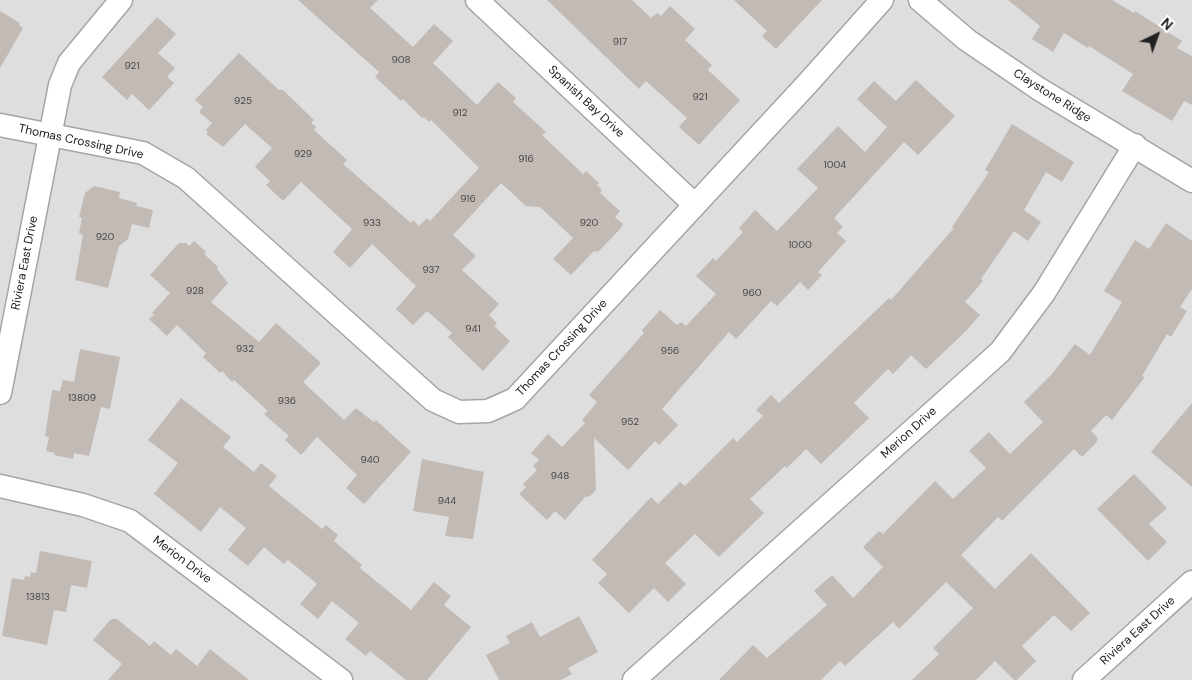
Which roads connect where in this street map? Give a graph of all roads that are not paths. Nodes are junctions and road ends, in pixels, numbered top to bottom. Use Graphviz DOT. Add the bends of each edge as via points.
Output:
graph roads {
  1 [pos="121,0"];
  2 [pos="477,0"];
  3 [pos="882,0"];
  4 [pos="920,0"];
  5 [pos="0,125"];
  6 [pos="50,133"];
  7 [pos="1135,145"];
  8 [pos="1192,181"];
  9 [pos="695,205"];
  10 [pos="0,393"];
  11 [pos="0,486"];
  12 [pos="1192,582"];
  13 [pos="341,680"];
  14 [pos="634,680"];
  15 [pos="1084,680"];
  1 -- 6 [label="street, Riviera East Drive" via="69,63 60,85"];
  2 -- 9 [label="street, Spanish Bay Drive"];
  3 -- 9 [label="street, Thomas Crossing Drive"];
  4 -- 7 [label="street, Claystone Ridge" via="967,40 1039,89"];
  5 -- 6 [label="street, Thomas Crossing Drive"];
  6 -- 9 [label="street, Thomas Crossing Drive" via="143,153 186,178 433,400 459,412 488,411 515,399"];
  6 -- 10 [label="street, Riviera East Drive"];
  7 -- 8 [label="street, Claystone Ridge"];
  7 -- 14 [label="street, Merion Drive" via="1044,293 1000,352"];
  11 -- 13 [label="street, Merion Drive" via="83,505 130,521"];
  12 -- 15 [label="street, Riviera East Drive"];
}
